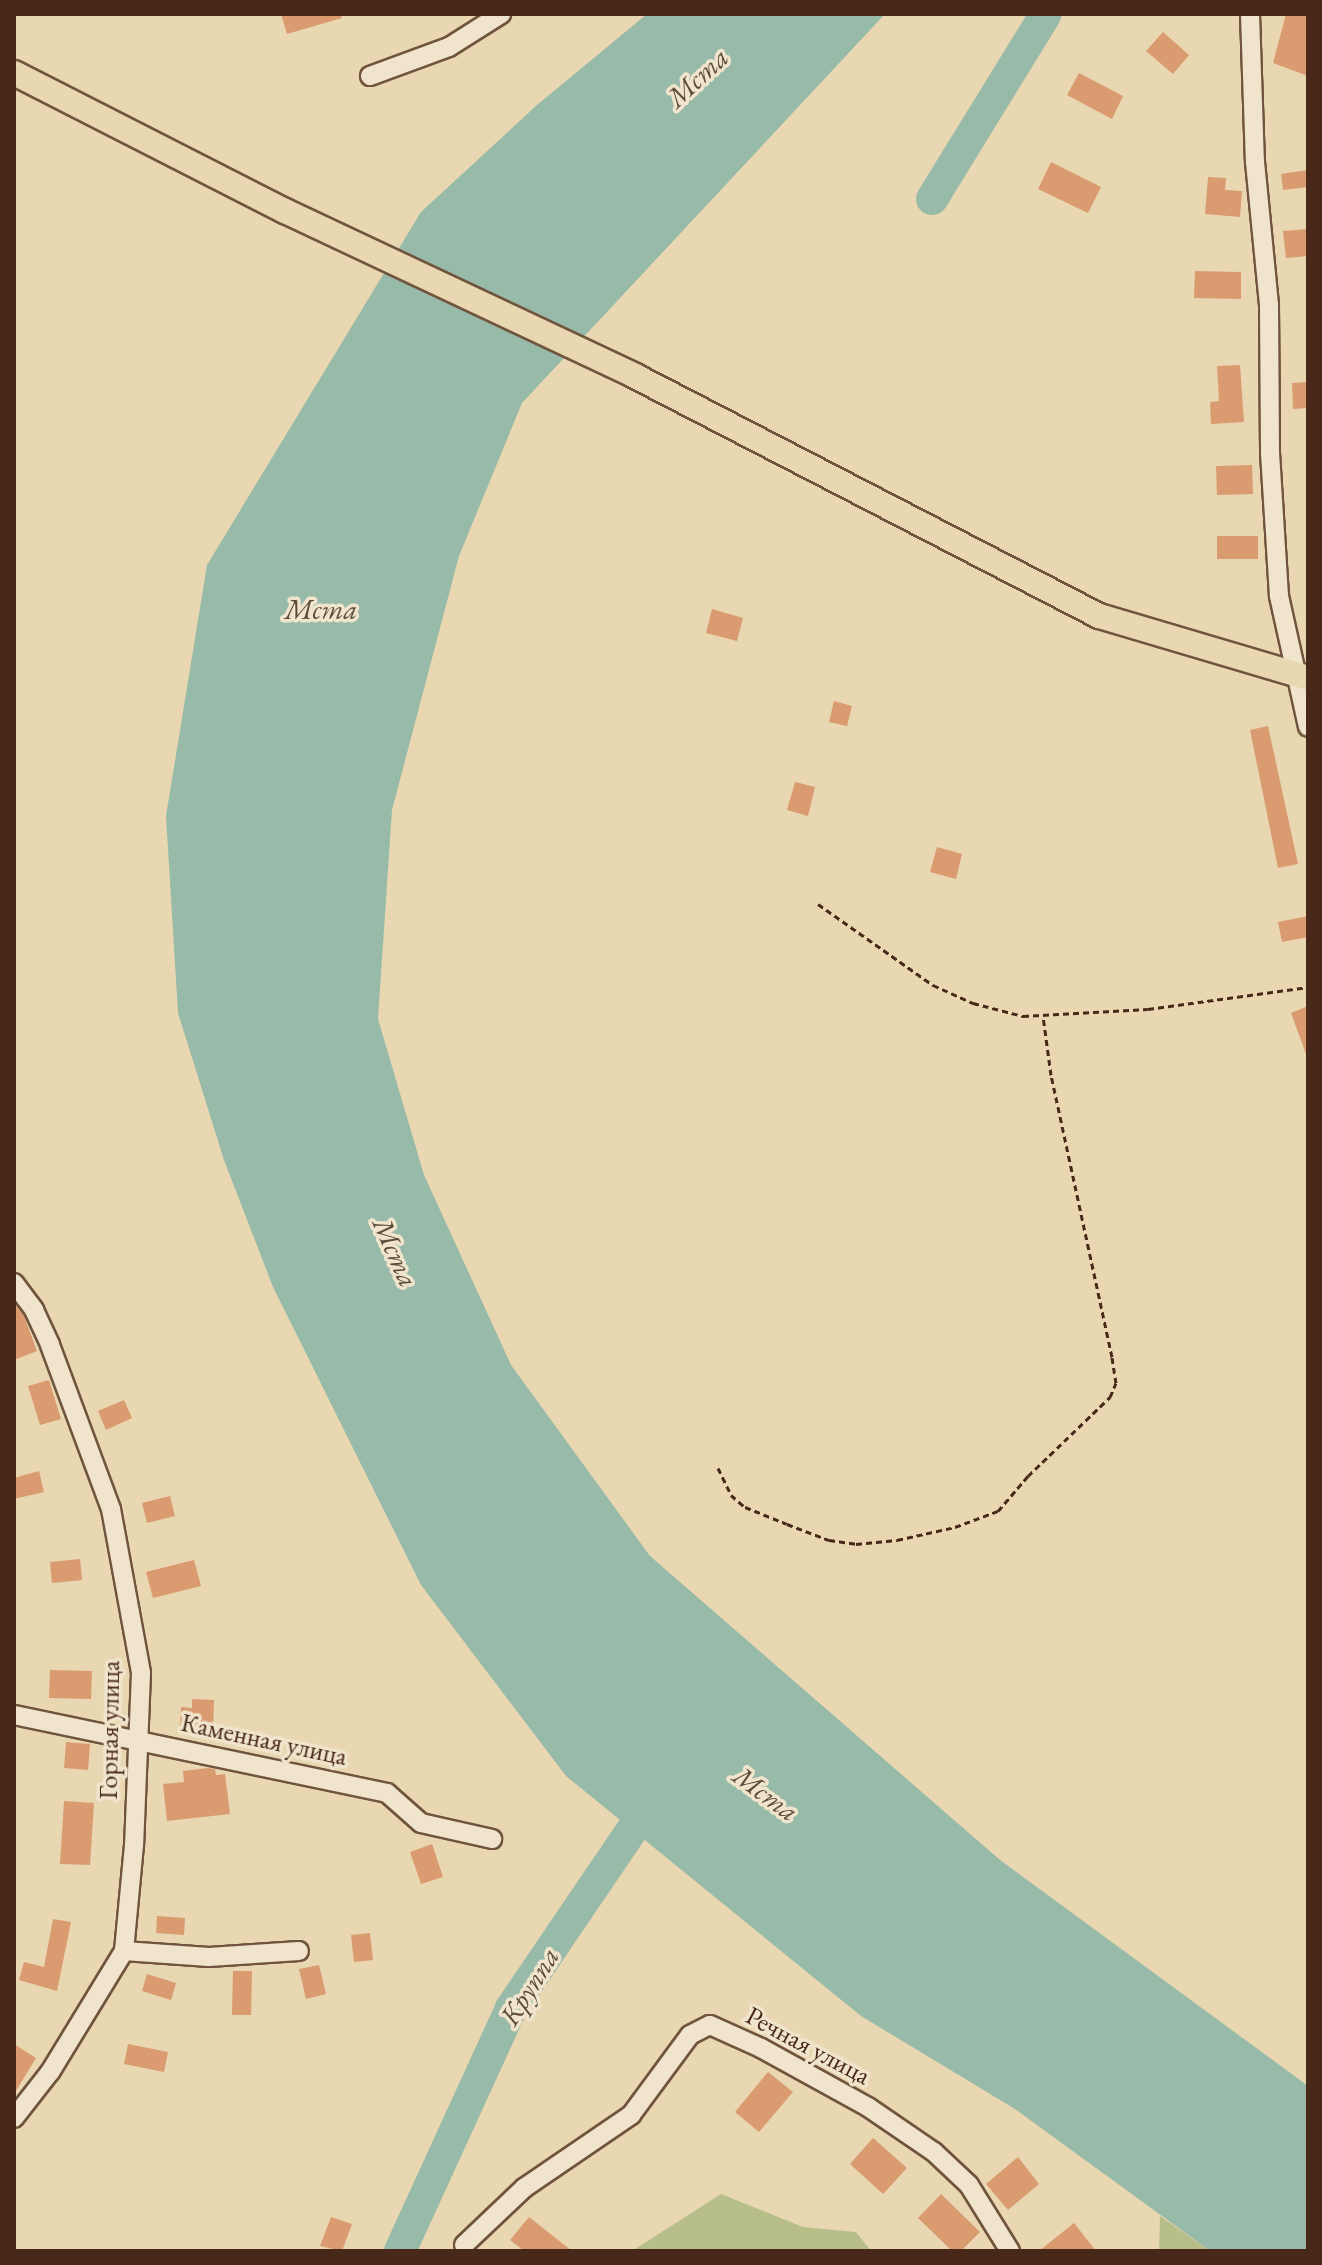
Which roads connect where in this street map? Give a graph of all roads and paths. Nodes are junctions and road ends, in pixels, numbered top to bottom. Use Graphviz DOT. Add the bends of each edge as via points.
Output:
graph roads {
  1 [pos="501,14"];
  2 [pos="1250,14"];
  3 [pos="14,73"];
  4 [pos="370,76"];
  5 [pos="1303,678"];
  6 [pos="1308,727"];
  7 [pos="818,904"];
  8 [pos="1308,987"];
  9 [pos="1043,1016"];
  10 [pos="14,1283"];
  11 [pos="718,1468"];
  12 [pos="14,1715"];
  13 [pos="137,1739"];
  14 [pos="492,1839"];
  15 [pos="124,1951"];
  16 [pos="299,1951"];
  17 [pos="14,2118"];
  18 [pos="464,2245"];
  19 [pos="1010,2251"];
  1 -- 4 [label="street" via="449,47"];
  2 -- 5 [label="street" via="1255,162 1269,306 1270,453 1279,596"];
  3 -- 5 [label="main road" via="285,211 635,376 1099,616"];
  5 -- 6 [label="street"];
  7 -- 9 [label="path" via="933,985 973,1003"];
  8 -- 9 [label="path" via="1148,1009"];
  9 -- 11 [label="path" via="1112,1357 1116,1383 1110,1397 998,1511 897,1540 856,1544 787,1524 745,1507 731,1495"];
  10 -- 13 [label="street, Горная улица" via="50,1345 111,1509 141,1673"];
  12 -- 13 [label="street, Каменная улица"];
  13 -- 14 [label="street, Каменная улица" via="387,1793 421,1823"];
  13 -- 15 [label="street, Горная улица"];
  15 -- 16 [label="street" via="209,1957"];
  15 -- 17 [label="street, Горная улица" via="50,2072"];
  18 -- 19 [label="street, Речная улица" via="524,2188 631,2115 690,2035 710,2025 868,2107 934,2152 969,2185"];
}
